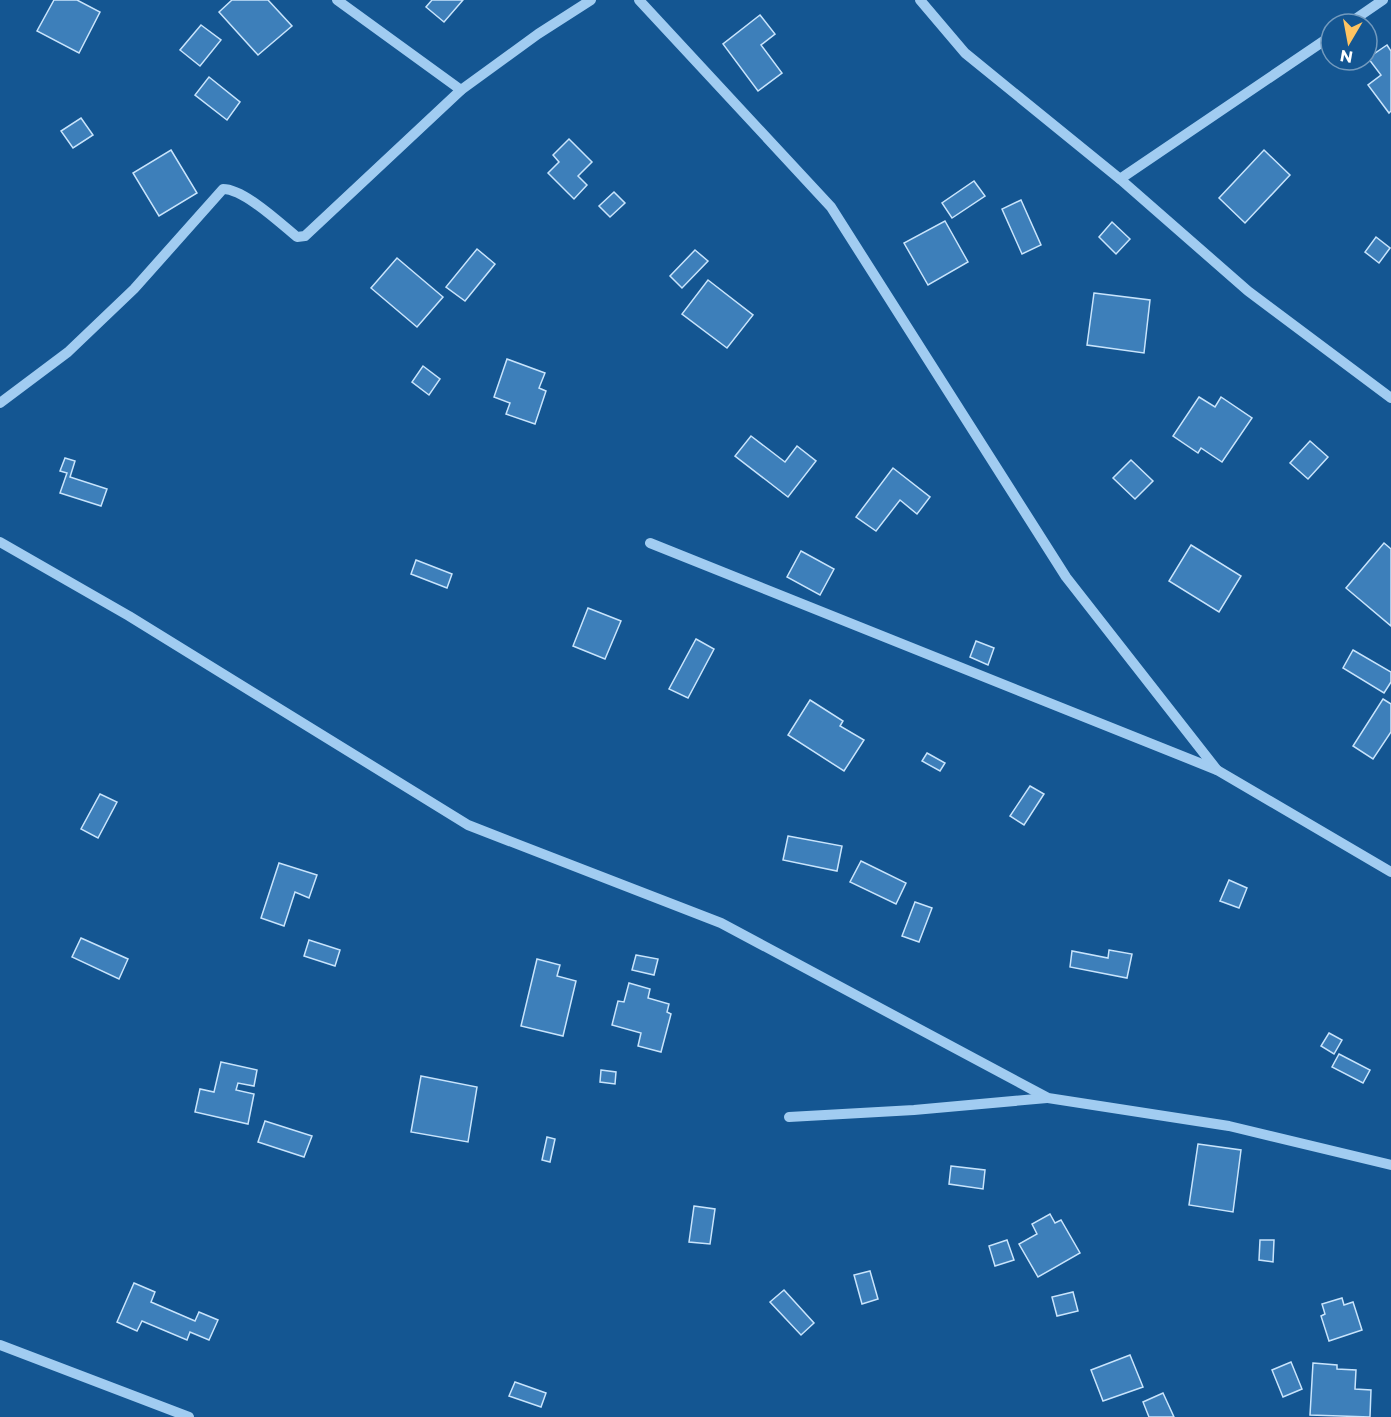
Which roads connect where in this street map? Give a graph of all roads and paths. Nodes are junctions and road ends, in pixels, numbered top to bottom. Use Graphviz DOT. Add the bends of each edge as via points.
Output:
graph roads {
  1 [pos="337,0"];
  2 [pos="591,0"];
  3 [pos="639,0"];
  4 [pos="920,0"];
  5 [pos="1383,0"];
  6 [pos="1366,12"];
  7 [pos="1319,44"];
  8 [pos="461,90"];
  9 [pos="1120,179"];
  10 [pos="1391,398"];
  11 [pos="0,403"];
  12 [pos="0,542"];
  13 [pos="650,543"];
  14 [pos="1217,770"];
  15 [pos="1391,872"];
  16 [pos="1047,1098"];
  17 [pos="789,1117"];
  18 [pos="1391,1165"];
  19 [pos="0,1345"];
  20 [pos="189,1417"];
  1 -- 8 [label="street"];
  2 -- 8 [label="street"];
  3 -- 14 [label="street" via="831,207 1066,577"];
  4 -- 9 [label="street" via="965,53"];
  5 -- 6 [label="street"];
  7 -- 9 [label="street"];
  8 -- 11 [label="street" via="305,236 297,237 242,195 223,189 134,289 68,352"];
  9 -- 10 [label="street" via="1248,291"];
  12 -- 16 [label="street" via="129,616 468,825 721,923"];
  13 -- 14 [label="street"];
  14 -- 15 [label="street"];
  16 -- 17 [label="street"];
  16 -- 18 [label="street" via="1229,1126"];
  19 -- 20 [label="street"];
}
